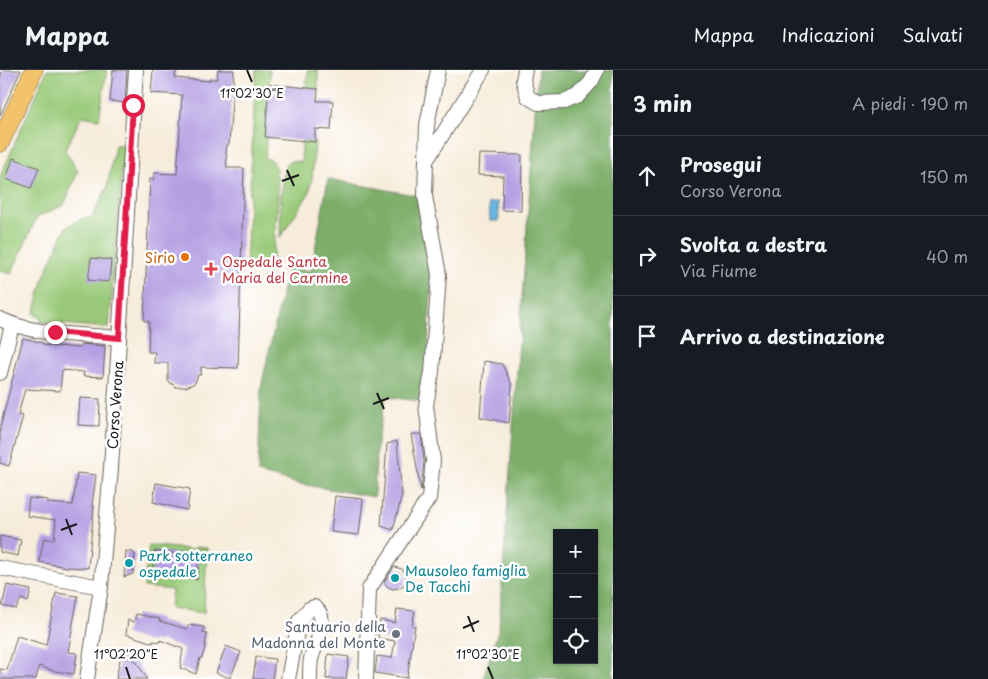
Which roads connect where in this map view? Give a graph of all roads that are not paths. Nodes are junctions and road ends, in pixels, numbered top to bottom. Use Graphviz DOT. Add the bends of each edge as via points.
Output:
graph roads {
  1 [pos="34,70"];
  2 [pos="136,70"];
  3 [pos="438,70"];
  4 [pos="483,70"];
  5 [pos="525,70"];
  6 [pos="597,70"];
  7 [pos="0,143"];
  8 [pos="426,161"];
  9 [pos="6,322"];
  10 [pos="119,338"];
  11 [pos="0,373"];
  12 [pos="0,568"];
  13 [pos="101,587"];
  14 [pos="87,679"];
  15 [pos="288,679"];
  16 [pos="310,679"];
  17 [pos="366,679"];
  1 -- 7 [label="main road"];
  2 -- 10 [label="street, Corso Verona"];
  3 -- 8 [label="street" via="427,125"];
  4 -- 8 [label="street"];
  5 -- 6 [label="street" via="523,80 528,97 538,103 564,102 578,96"];
  8 -- 17 [label="street" via="425,196 439,275 432,372 426,405 433,461 429,498 369,590"];
  9 -- 10 [label="street" via="42,331"];
  9 -- 11 [label="street"];
  10 -- 13 [label="street, Corso Verona"];
  12 -- 13 [label="street"];
  13 -- 14 [label="street, Corso Verona"];
  15 -- 16 [label="street" via="299,621 314,607 322,616"];
}
